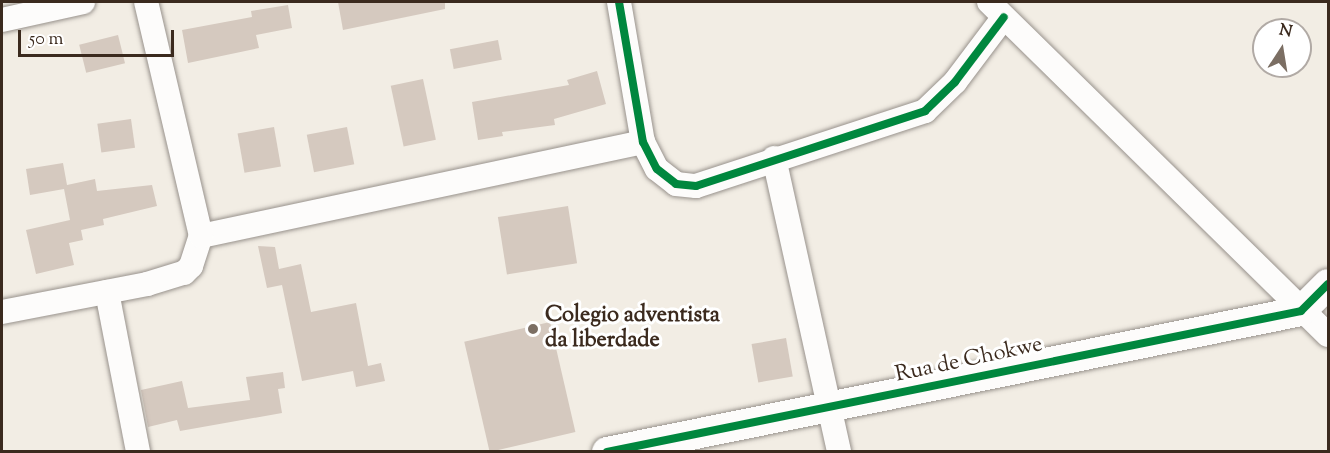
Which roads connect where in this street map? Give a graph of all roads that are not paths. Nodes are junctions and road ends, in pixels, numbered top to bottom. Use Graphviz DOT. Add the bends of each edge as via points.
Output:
graph roads {
  1 [pos="83,2"];
  2 [pos="146,2"];
  3 [pos="619,2"];
  4 [pos="996,9"];
  5 [pos="2,20"];
  6 [pos="643,142"];
  7 [pos="774,158"];
  8 [pos="201,236"];
  9 [pos="1329,284"];
  10 [pos="107,292"];
  11 [pos="1301,311"];
  12 [pos="2,312"];
  13 [pos="1329,335"];
  14 [pos="830,408"];
  15 [pos="138,452"];
  16 [pos="606,452"];
  17 [pos="839,452"];
  1 -- 5 [label="street"];
  2 -- 8 [label="street"];
  3 -- 6 [label="street"];
  4 -- 7 [label="street" via="955,82 925,111"];
  4 -- 11 [label="street"];
  6 -- 7 [label="street" via="657,169 676,184 696,186"];
  6 -- 8 [label="street"];
  7 -- 14 [label="street"];
  8 -- 10 [label="street" via="191,266 184,273"];
  9 -- 11 [label="street"];
  10 -- 12 [label="street"];
  10 -- 15 [label="street"];
  11 -- 13 [label="street"];
  11 -- 14 [label="street, Rua de Chokwe"];
  14 -- 16 [label="street, Rua de Chokwe"];
  14 -- 17 [label="street"];
}
